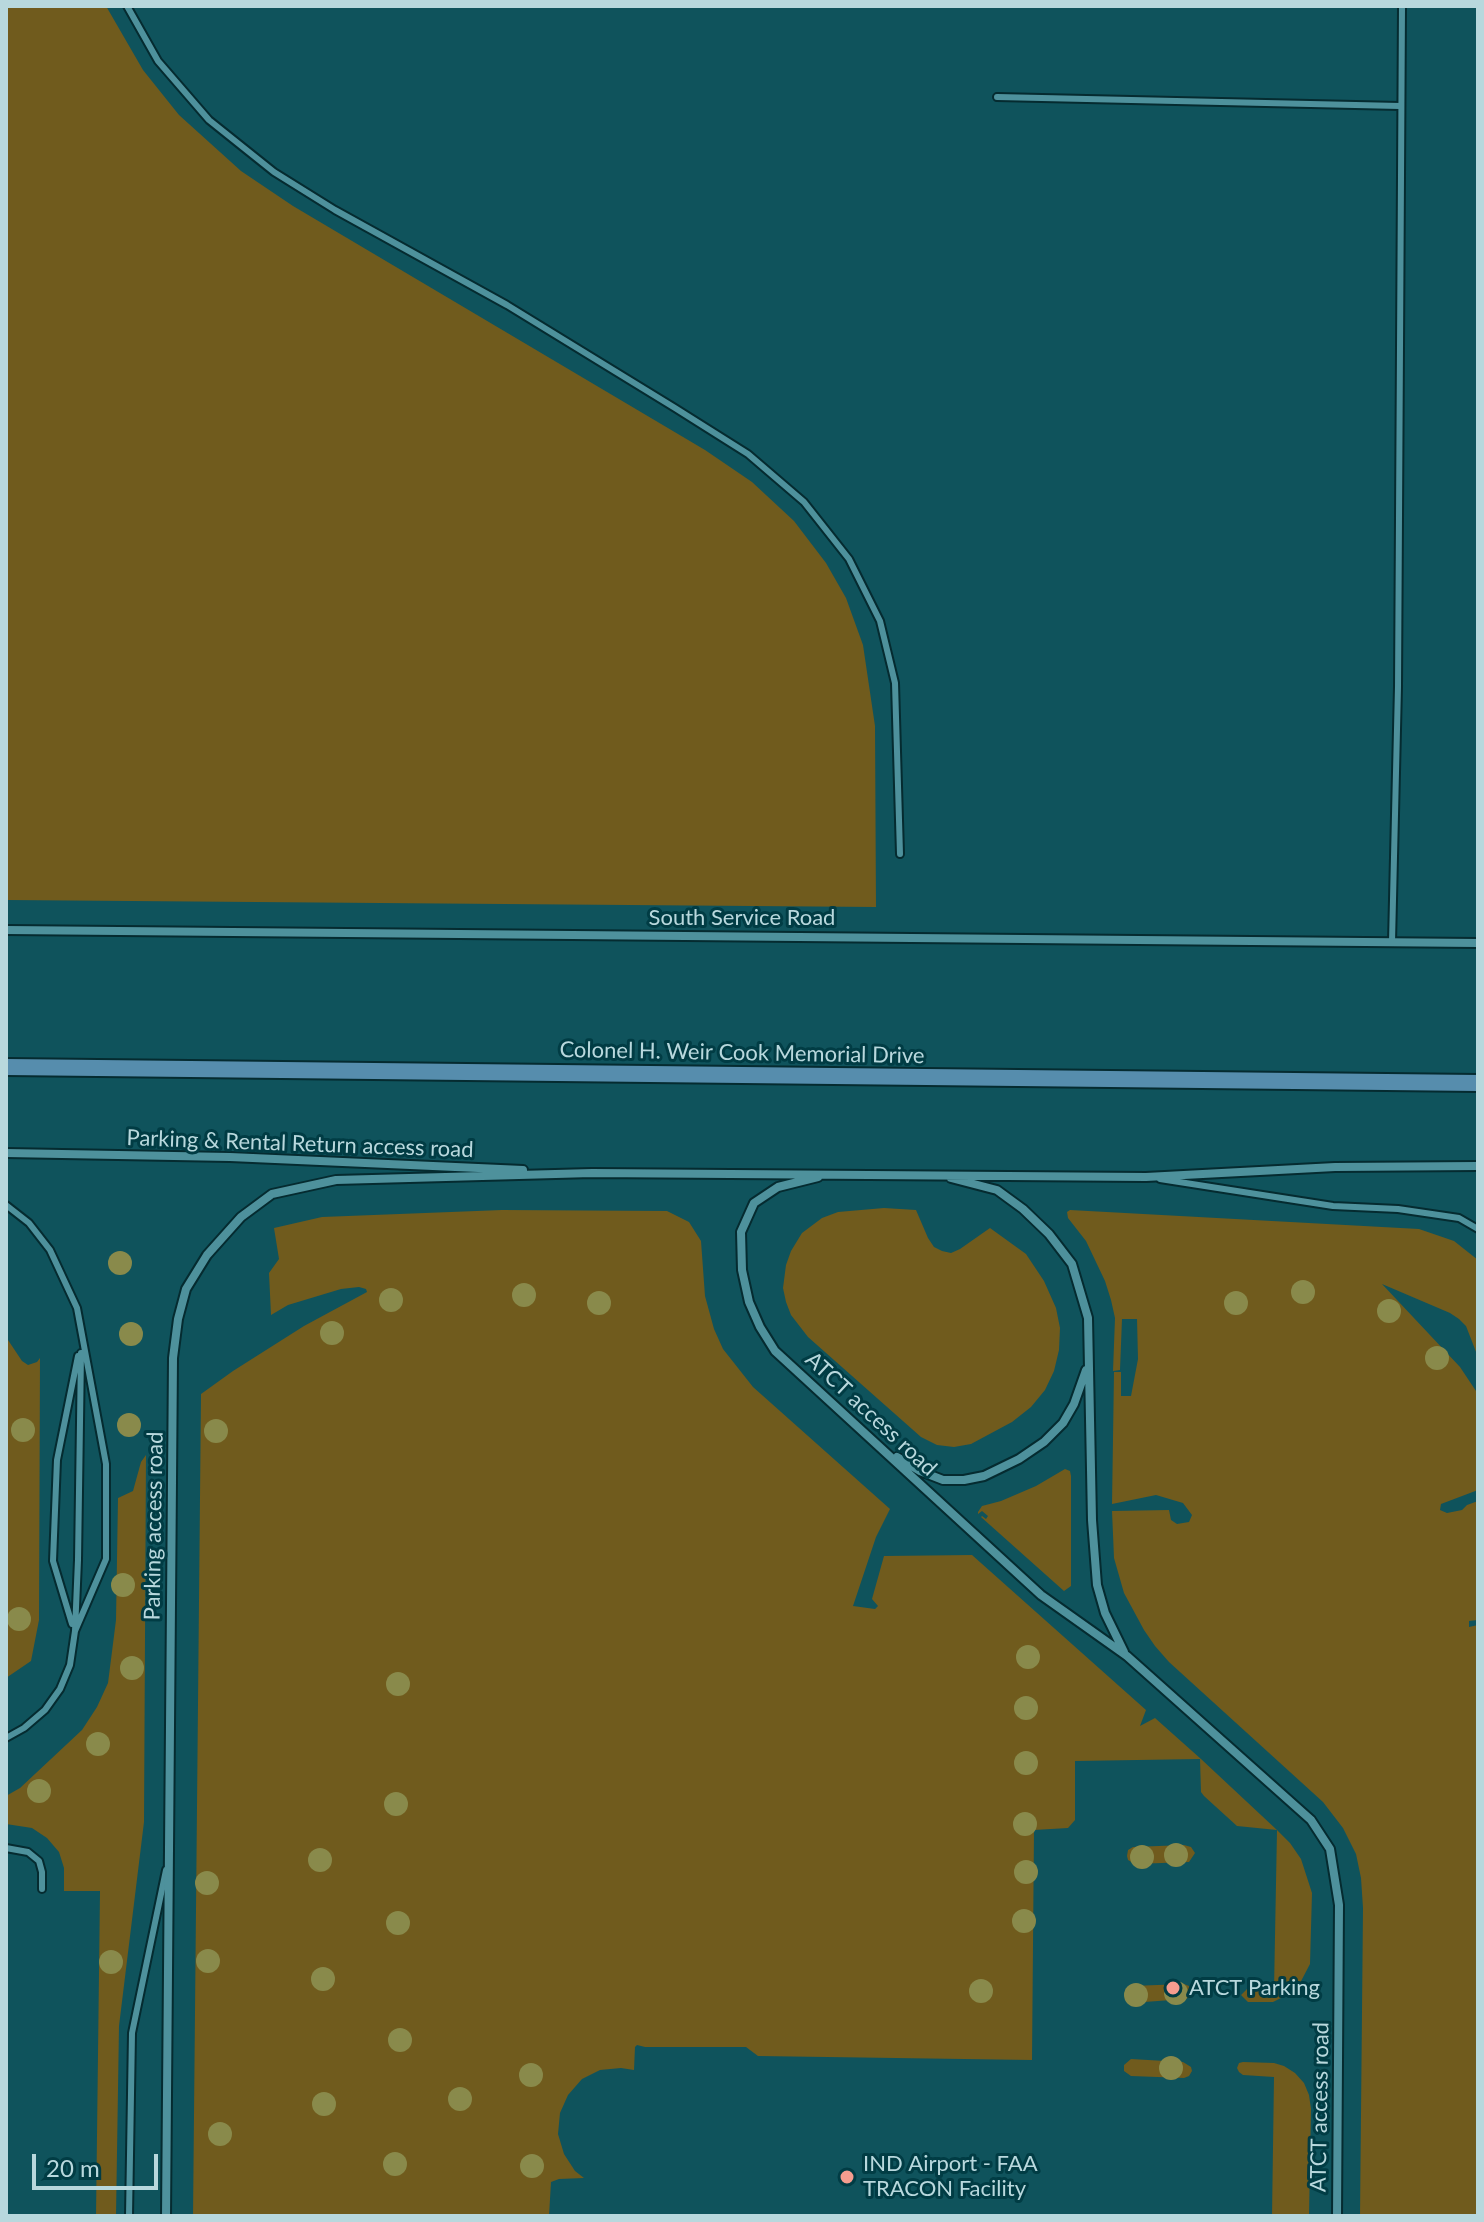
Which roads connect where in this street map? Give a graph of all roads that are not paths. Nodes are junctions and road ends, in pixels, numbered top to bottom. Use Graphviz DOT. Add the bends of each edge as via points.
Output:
graph roads {
  1 [pos="127,6"];
  2 [pos="1402,6"];
  3 [pos="997,97"];
  4 [pos="1400,106"];
  5 [pos="900,854"];
  6 [pos="6,930"];
  7 [pos="1392,942"];
  8 [pos="1478,943"];
  9 [pos="6,1067"];
  10 [pos="1478,1083"];
  11 [pos="6,1153"];
  12 [pos="1478,1166"];
  13 [pos="592,1173"];
  14 [pos="830,1174"];
  15 [pos="939,1175"];
  16 [pos="1146,1177"];
  17 [pos="6,1205"];
  18 [pos="1478,1229"];
  19 [pos="81,1338"];
  20 [pos="1088,1359"];
  21 [pos="880,1446"];
  22 [pos="75,1631"];
  23 [pos="1127,1656"];
  24 [pos="6,1738"];
  25 [pos="6,1848"];
  26 [pos="168,1858"];
  27 [pos="42,1889"];
  28 [pos="129,2216"];
  29 [pos="166,2216"];
  30 [pos="1337,2216"];
  1 -- 5 [label="lane" via="158,61 209,120 274,172 675,408 748,454 804,502 849,559 880,621 895,683"];
  2 -- 4 [label="lane"];
  3 -- 4 [label="lane"];
  4 -- 7 [label="lane"];
  6 -- 7 [label="street, South Service Road"];
  7 -- 8 [label="street, South Service Road"];
  9 -- 10 [label="street, Colonel H. Weir Cook Memorial Drive"];
  11 -- 13 [label="street, Parking & Rental Return access road"];
  12 -- 16 [label="street"];
  13 -- 14 [label="street"];
  13 -- 26 [label="street, Parking access road" via="336,1180 272,1194 241,1217 207,1255 186,1289 173,1358"];
  14 -- 15 [label="street"];
  14 -- 21 [label="street, ATCT access road" via="778,1187 754,1203 741,1232 742,1270 749,1302 775,1351"];
  15 -- 16 [label="street"];
  15 -- 20 [label="street, ATCT access road" via="997,1190 1049,1234 1072,1264 1088,1318"];
  16 -- 18 [label="lane" via="1333,1206 1459,1218"];
  17 -- 19 [label="lane" via="50,1250 77,1308"];
  19 -- 22 [label="lane"];
  19 -- 22 [label="lane" via="57,1460 53,1561"];
  19 -- 22 [label="lane" via="106,1464 106,1559"];
  20 -- 21 [label="street" via="1063,1423 1019,1459 984,1476 943,1480"];
  20 -- 23 [label="street, ATCT access road" via="1097,1585"];
  21 -- 23 [label="street, ATCT access road" via="1041,1595"];
  22 -- 24 [label="lane" via="60,1689 45,1710"];
  23 -- 30 [label="street, ATCT access road" via="1311,1820 1330,1849 1339,1905"];
  25 -- 27 [label="lane" via="28,1852 39,1861"];
  26 -- 28 [label="lane" via="132,2033"];
  26 -- 29 [label="street, Parking access road"];
}
